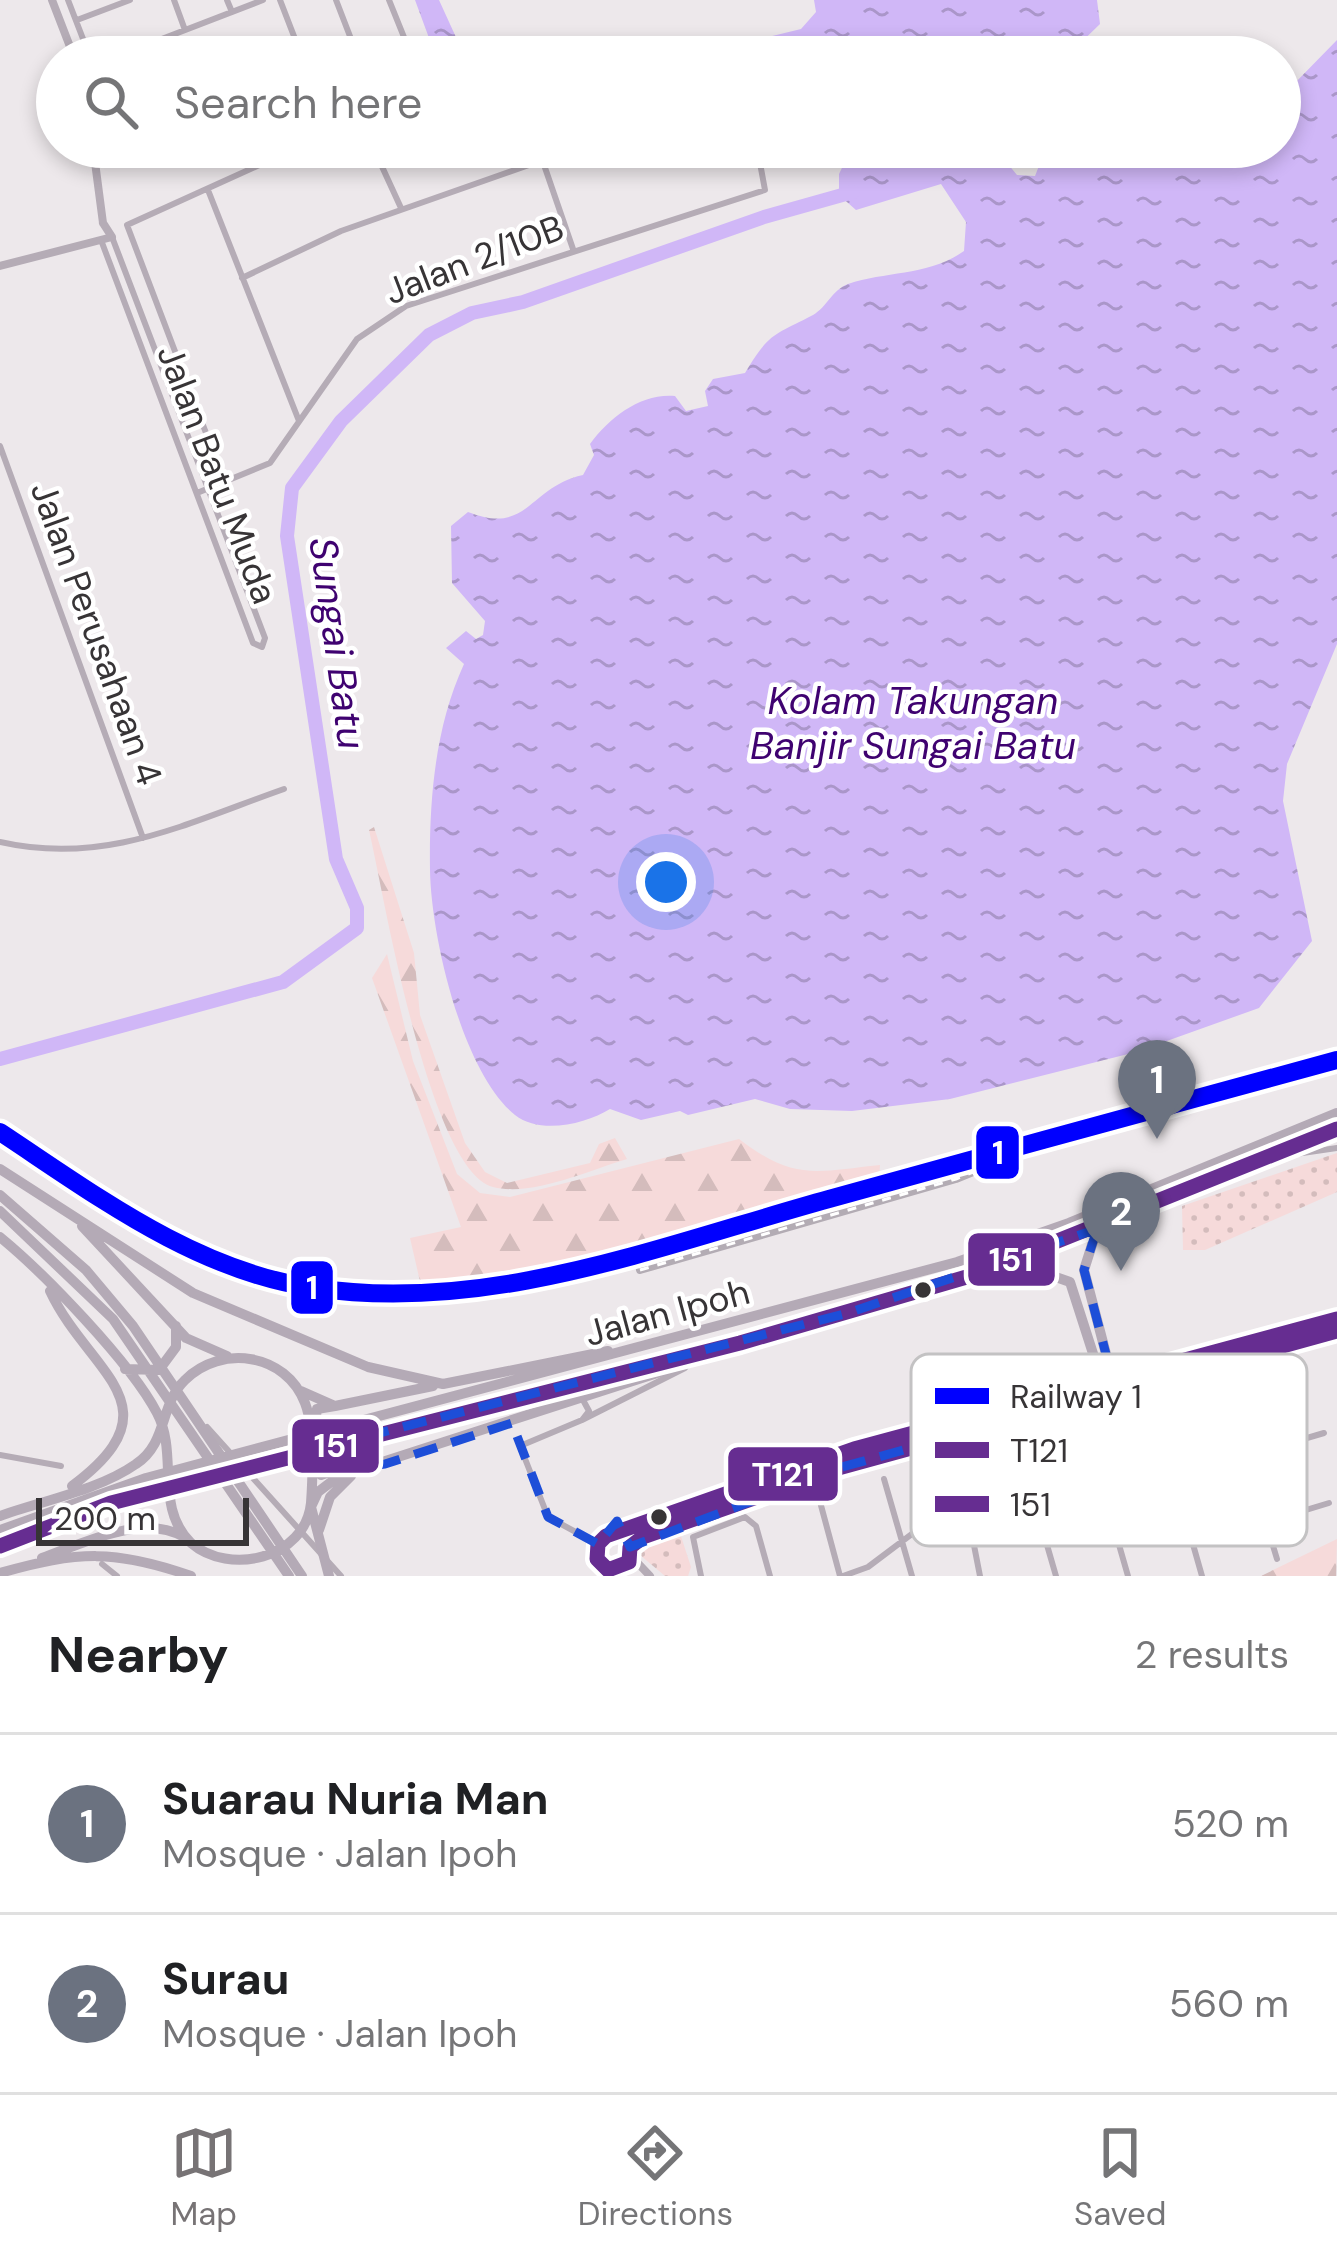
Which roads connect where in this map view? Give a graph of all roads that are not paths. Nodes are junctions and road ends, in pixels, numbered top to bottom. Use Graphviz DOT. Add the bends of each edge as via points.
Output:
graph roads {
  1 [pos="52,0"];
  2 [pos="68,0"];
  3 [pos="130,0"];
  4 [pos="174,0"];
  5 [pos="227,0"];
  6 [pos="263,0"];
  7 [pos="280,0"];
  8 [pos="335,0"];
  9 [pos="389,0"];
  10 [pos="232,12"];
  11 [pos="76,21"];
  12 [pos="185,30"];
  13 [pos="66,36"];
  14 [pos="82,36"];
  15 [pos="169,36"];
  16 [pos="294,36"];
  17 [pos="350,36"];
  18 [pos="404,36"];
  19 [pos="96,168"];
  20 [pos="254,168"];
  21 [pos="383,168"];
  22 [pos="516,168"];
  23 [pos="545,168"];
  24 [pos="761,168"];
  25 [pos="208,190"];
  26 [pos="401,208"];
  27 [pos="103,223"];
  28 [pos="112,237"];
  29 [pos="101,240"];
  30 [pos="573,249"];
  31 [pos="0,266"];
  32 [pos="242,278"];
  33 [pos="299,421"];
  34 [pos="0,446"];
  35 [pos="225,484"];
  36 [pos="209,489"];
  37 [pos="197,493"];
  38 [pos="284,789"];
  39 [pos="143,838"];
  40 [pos="0,842"];
  41 [pos="1337,1113"];
  42 [pos="1337,1129"];
  43 [pos="1337,1148"];
  44 [pos="1267,1158"];
  45 [pos="0,1169"];
  46 [pos="0,1195"];
  47 [pos="0,1211"];
  48 [pos="76,1219"];
  49 [pos="28,1225"];
  50 [pos="1097,1229"];
  51 [pos="0,1237"];
  52 [pos="970,1276"];
  53 [pos="46,1283"];
  54 [pos="1337,1319"];
  55 [pos="734,1325"];
  56 [pos="176,1326"];
  57 [pos="1337,1331"];
  58 [pos="740,1342"];
  59 [pos="1096,1354"];
  60 [pos="1102,1354"];
  61 [pos="1227,1354"];
  62 [pos="1242,1354"];
  63 [pos="232,1357"];
  64 [pos="693,1364"];
  65 [pos="124,1369"];
  66 [pos="443,1384"];
  67 [pos="299,1389"];
  68 [pos="583,1400"];
  69 [pos="335,1406"];
  70 [pos="198,1418"];
  71 [pos="582,1420"];
  72 [pos="164,1430"];
  73 [pos="1324,1432"];
  74 [pos="911,1435"];
  75 [pos="1307,1437"];
  76 [pos="911,1447"];
  77 [pos="0,1455"];
  78 [pos="385,1464"];
  79 [pos="61,1466"];
  80 [pos="352,1474"];
  81 [pos="884,1479"];
  82 [pos="62,1493"];
  83 [pos="819,1498"];
  84 [pos="1329,1503"];
  85 [pos="310,1507"];
  86 [pos="1307,1510"];
  87 [pos="0,1516"];
  88 [pos="0,1530"];
  89 [pos="911,1534"];
  90 [pos="617,1535"];
  91 [pos="187,1539"];
  92 [pos="317,1539"];
  93 [pos="902,1541"];
  94 [pos="598,1544"];
  95 [pos="0,1546"];
  96 [pos="974,1546"];
  97 [pos="1047,1546"];
  98 [pos="1119,1546"];
  99 [pos="1194,1546"];
  100 [pos="1273,1546"];
  101 [pos="631,1552"];
  102 [pos="213,1557"];
  103 [pos="1277,1559"];
  104 [pos="103,1564"];
  105 [pos="20,1568"];
  106 [pos="0,1573"];
  107 [pos="624,1573"];
  108 [pos="117,1576"];
  109 [pos="191,1576"];
  110 [pos="244,1576"];
  111 [pos="289,1576"];
  112 [pos="302,1576"];
  113 [pos="329,1576"];
  114 [pos="341,1576"];
  115 [pos="650,1576"];
  116 [pos="701,1576"];
  117 [pos="770,1576"];
  118 [pos="841,1576"];
  119 [pos="912,1576"];
  120 [pos="980,1576"];
  121 [pos="1055,1576"];
  122 [pos="1128,1576"];
  123 [pos="1202,1576"];
  1 -- 13 [label="street"];
  2 -- 11 [label="street"];
  3 -- 11 [label="street"];
  4 -- 12 [label="street"];
  5 -- 10 [label="street"];
  6 -- 10 [label="street"];
  7 -- 16 [label="street"];
  8 -- 17 [label="street"];
  9 -- 18 [label="street"];
  10 -- 12 [label="street"];
  11 -- 14 [label="street"];
  12 -- 15 [label="street"];
  19 -- 27 [label="street"];
  20 -- 25 [label="street"];
  21 -- 26 [label="street"];
  22 -- 26 [label="street"];
  23 -- 30 [label="street"];
  24 -- 30 [label="street, Jalan 2/10B" via="766,190"];
  25 -- 32 [label="street"];
  25 -- 35 [label="street" via="133,220 127,231"];
  26 -- 32 [label="street"];
  27 -- 28 [label="street"];
  27 -- 29 [label="street"];
  28 -- 29 [label="street"];
  28 -- 36 [label="street, Jalan Batu Muda"];
  29 -- 31 [label="street"];
  29 -- 37 [label="street, Jalan Batu Muda"];
  30 -- 33 [label="street, Jalan 2/10B" via="406,306 357,339"];
  32 -- 33 [label="street"];
  33 -- 35 [label="street, Jalan 2/10B" via="270,463"];
  34 -- 39 [label="street, Jalan Perusahaan 4"];
  35 -- 36 [label="street, Jalan 2/10B"];
  36 -- 37 [label="street, Jalan 2/10B"];
  36 -- 37 [label="street, Jalan Batu Muda" via="262,646 253,643"];
  38 -- 39 [label="street"];
  39 -- 40 [label="street" via="55,853"];
  41 -- 55 [label="highway, Jalan Ipoh" via="1029,1237"];
  42 -- 44 [label="highway, Jalan Ipoh"];
  43 -- 44 [label="street"];
  44 -- 50 [label="highway, Jalan Ipoh"];
  45 -- 48 [label="highway"];
  46 -- 49 [label="highway"];
  47 -- 49 [label="highway"];
  48 -- 56 [label="highway"];
  48 -- 66 [label="highway" via="240,1317 368,1367"];
  49 -- 70 [label="highway" via="109,1296"];
  49 -- 111 [label="highway" via="113,1319"];
  50 -- 52 [label="highway, Jalan Ipoh"];
  50 -- 60 [label="highway" via="1084,1270"];
  51 -- 53 [label="highway"];
  52 -- 58 [label="highway, Jalan Ipoh"];
  52 -- 59 [label="highway" via="1033,1270 1070,1282"];
  53 -- 65 [label="highway"];
  53 -- 82 [label="highway" via="124,1406 114,1450"];
  54 -- 61 [label="street"];
  55 -- 66 [label="highway"];
  55 -- 88 [label="highway, Jalan Ipoh" via="146,1478"];
  56 -- 63 [label="highway" via="196,1345"];
  56 -- 65 [label="highway" via="171,1358 159,1370"];
  57 -- 62 [label="street"];
  58 -- 64 [label="highway"];
  58 -- 95 [label="highway, Jalan Ipoh" via="111,1503"];
  63 -- 67 [label="highway" via="268,1364"];
  63 -- 72 [label="highway" via="184,1381 172,1394"];
  64 -- 68 [label="highway"];
  64 -- 71 [label="street"];
  65 -- 72 [label="highway"];
  66 -- 69 [label="highway"];
  67 -- 69 [label="highway"];
  67 -- 85 [label="highway" via="308,1418"];
  68 -- 71 [label="street" via="589,1411"];
  68 -- 78 [label="highway"];
  69 -- 78 [label="highway" via="317,1409 315,1417 321,1475 359,1462"];
  70 -- 112 [label="highway"];
  70 -- 114 [label="street"];
  71 -- 94 [label="street" via="520,1446 548,1517"];
  72 -- 82 [label="highway" via="139,1462"];
  72 -- 91 [label="highway" via="171,1511"];
  73 -- 75 [label="street"];
  74 -- 90 [label="street"];
  76 -- 101 [label="street" via="662,1529"];
  77 -- 79 [label="street"];
  78 -- 80 [label="highway"];
  80 -- 85 [label="highway" via="326,1484"];
  80 -- 92 [label="highway" via="326,1504"];
  81 -- 93 [label="street"];
  82 -- 87 [label="highway"];
  83 -- 118 [label="street"];
  84 -- 86 [label="street"];
  85 -- 92 [label="highway"];
  85 -- 102 [label="highway" via="295,1538 277,1552 243,1562"];
  89 -- 93 [label="street"];
  90 -- 94 [label="street"];
  90 -- 101 [label="street"];
  91 -- 102 [label="highway"];
  91 -- 105 [label="highway" via="143,1526"];
  92 -- 113 [label="highway"];
  93 -- 118 [label="street"];
  93 -- 119 [label="street"];
  94 -- 107 [label="street" via="599,1563"];
  96 -- 120 [label="street"];
  97 -- 121 [label="street"];
  98 -- 122 [label="street"];
  99 -- 123 [label="street"];
  100 -- 103 [label="street"];
  101 -- 107 [label="street"];
  101 -- 115 [label="street"];
  102 -- 110 [label="highway"];
  104 -- 108 [label="street"];
  105 -- 106 [label="highway"];
  105 -- 109 [label="highway" via="106,1553"];
  116 -- 117 [label="street" via="693,1537 745,1517 756,1526"];
}
